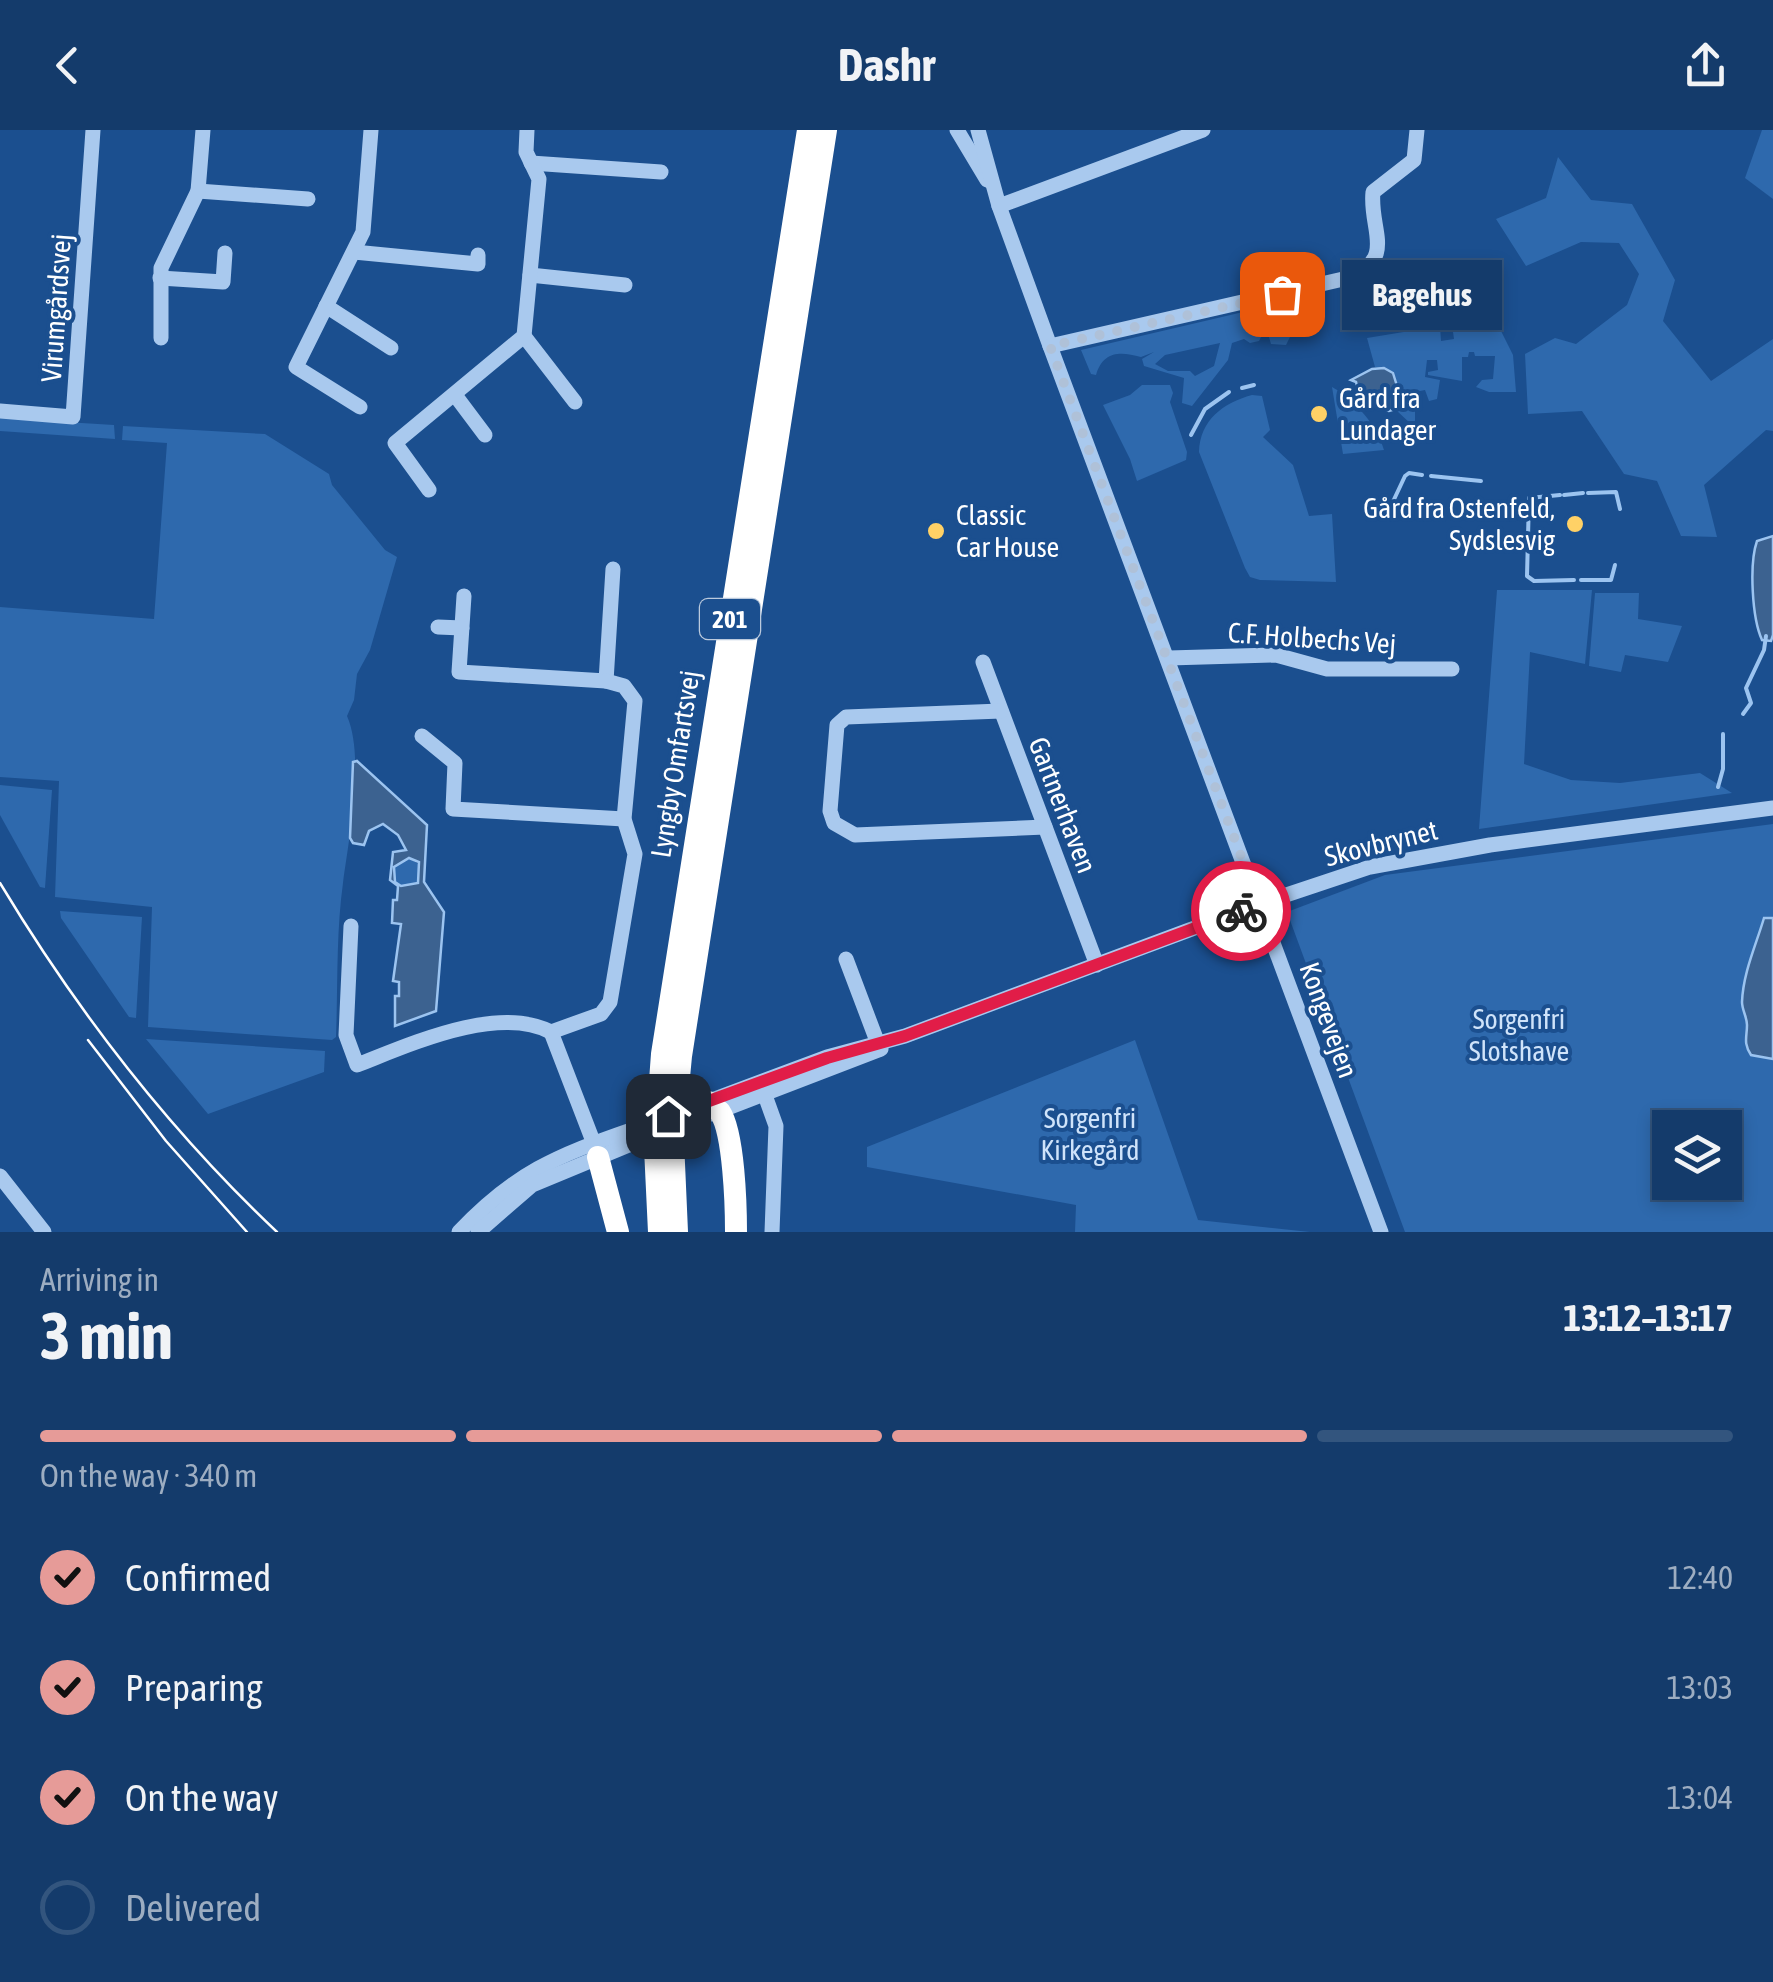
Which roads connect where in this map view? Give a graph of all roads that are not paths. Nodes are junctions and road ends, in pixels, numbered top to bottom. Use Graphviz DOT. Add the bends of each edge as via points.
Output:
graph roads {
  1 [pos="93,130"];
  2 [pos="203,130"];
  3 [pos="371,130"];
  4 [pos="527,130"];
  5 [pos="808,130"];
  6 [pos="826,130"];
  7 [pos="957,130"];
  8 [pos="978,130"];
  9 [pos="1203,130"];
  10 [pos="1417,130"];
  11 [pos="531,163"];
  12 [pos="661,172"];
  13 [pos="198,191"];
  14 [pos="308,200"];
  15 [pos="1000,206"];
  16 [pos="354,252"];
  17 [pos="225,253"];
  18 [pos="478,255"];
  19 [pos="530,276"];
  20 [pos="160,278"];
  21 [pos="624,285"];
  22 [pos="326,306"];
  23 [pos="524,336"];
  24 [pos="160,338"];
  25 [pos="1050,346"];
  26 [pos="391,348"];
  27 [pos="455,395"];
  28 [pos="575,402"];
  29 [pos="360,406"];
  30 [pos="0,411"];
  31 [pos="485,435"];
  32 [pos="429,490"];
  33 [pos="613,569"];
  34 [pos="464,596"];
  35 [pos="438,626"];
  36 [pos="462,628"];
  37 [pos="1169,658"];
  38 [pos="983,662"];
  39 [pos="1452,669"];
  40 [pos="606,681"];
  41 [pos="1001,711"];
  42 [pos="422,736"];
  43 [pos="1773,808"];
  44 [pos="624,819"];
  45 [pos="1045,827"];
  46 [pos="1259,904"];
  47 [pos="351,926"];
  48 [pos="846,959"];
  49 [pos="1097,964"];
  50 [pos="551,1032"];
  51 [pos="878,1046"];
  52 [pos="763,1089"];
  53 [pos="709,1109"];
  54 [pos="596,1150"];
  55 [pos="0,1176"];
  56 [pos="44,1232"];
  57 [pos="459,1232"];
  58 [pos="478,1232"];
  59 [pos="618,1232"];
  60 [pos="658,1232"];
  61 [pos="677,1232"];
  62 [pos="736,1232"];
  63 [pos="772,1232"];
  64 [pos="1381,1232"];
  1 -- 30 [label="street, Virumgårdsvej" via="73,417"];
  2 -- 13 [label="street"];
  3 -- 16 [label="street" via="364,232"];
  4 -- 11 [label="street"];
  5 -- 60 [label="highway, Lyngby Omfartsvej / 201" via="662,1054"];
  6 -- 61 [label="highway, Lyngby Omfartsvej / 201" via="681,1056 673,1141"];
  7 -- 15 [label="street, Kongevejen"];
  8 -- 15 [label="street, Kongevejen"];
  9 -- 15 [label="street"];
  10 -- 25 [label="street" via="1414,160 1373,192 1379,245 1368,270"];
  11 -- 12 [label="street"];
  11 -- 19 [label="street" via="539,179"];
  13 -- 14 [label="street"];
  13 -- 20 [label="street"];
  15 -- 25 [label="street, Kongevejen"];
  16 -- 18 [label="street" via="478,264"];
  16 -- 22 [label="street"];
  17 -- 20 [label="street" via="223,282"];
  19 -- 21 [label="street"];
  19 -- 23 [label="street"];
  20 -- 24 [label="street"];
  22 -- 26 [label="street"];
  22 -- 29 [label="street" via="296,367"];
  23 -- 27 [label="street"];
  23 -- 28 [label="street"];
  25 -- 37 [label="street, Kongevejen"];
  27 -- 31 [label="street"];
  27 -- 32 [label="street" via="395,443"];
  33 -- 40 [label="street"];
  34 -- 36 [label="street"];
  35 -- 36 [label="street"];
  36 -- 40 [label="street" via="459,672"];
  37 -- 39 [label="street, C.F. Holbechs Vej" via="1276,654 1327,669"];
  37 -- 46 [label="street, Kongevejen"];
  38 -- 41 [label="street, Gartnerhaven"];
  40 -- 44 [label="street" via="624,686 636,701"];
  41 -- 45 [label="street, Gartnerhaven"];
  41 -- 45 [label="street" via="846,718 837,725 834,823 855,835"];
  42 -- 44 [label="street" via="455,764 453,809"];
  43 -- 46 [label="street, Skovbrynet" via="1410,857"];
  44 -- 50 [label="street" via="635,854 610,1002 602,1014"];
  45 -- 49 [label="street, Gartnerhaven"];
  46 -- 49 [label="street, Skovbrynet"];
  46 -- 64 [label="street, Kongevejen"];
  47 -- 50 [label="street" via="346,1035 357,1065 448,1030 505,1023"];
  48 -- 51 [label="street"];
  49 -- 51 [label="street, Skovbrynet"];
  50 -- 54 [label="street"];
  51 -- 52 [label="street, Skovbrynet"];
  52 -- 53 [label="street, Skovbrynet"];
  52 -- 63 [label="street" via="776,1126"];
  53 -- 54 [label="street, Skovbrynet, bridge"];
  53 -- 62 [label="highway" via="733,1175"];
  54 -- 57 [label="street" via="520,1177"];
  54 -- 58 [label="street" via="532,1185"];
  54 -- 59 [label="highway"];
  55 -- 56 [label="street"];
}
